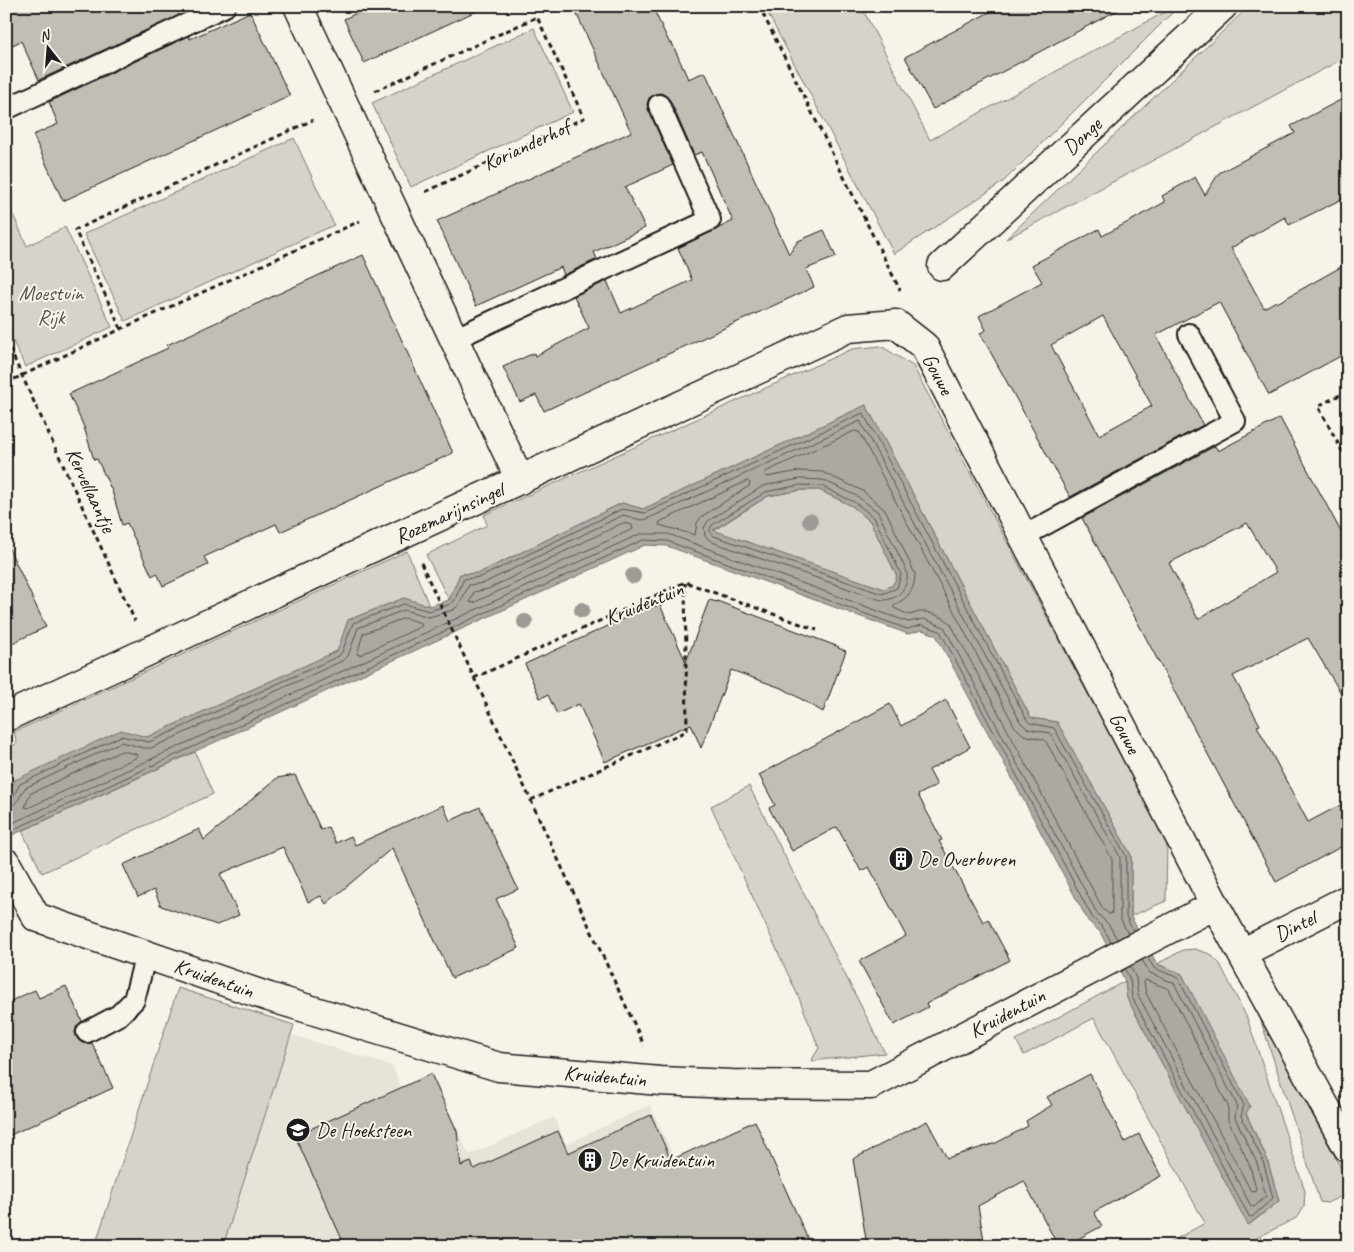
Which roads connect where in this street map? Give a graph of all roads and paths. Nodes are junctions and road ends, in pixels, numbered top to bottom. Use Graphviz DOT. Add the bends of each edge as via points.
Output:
graph roads {
  1 [pos="225,6"];
  2 [pos="298,6"];
  3 [pos="759,6"];
  4 [pos="1223,6"];
  5 [pos="344,105"];
  6 [pos="658,105"];
  7 [pos="6,109"];
  8 [pos="392,207"];
  9 [pos="942,266"];
  10 [pos="903,295"];
  11 [pos="896,324"];
  12 [pos="121,329"];
  13 [pos="1189,334"];
  14 [pos="454,339"];
  15 [pos="6,341"];
  16 [pos="22,376"];
  17 [pos="6,383"];
  18 [pos="1348,391"];
  19 [pos="1348,462"];
  20 [pos="520,480"];
  21 [pos="1022,537"];
  22 [pos="685,582"];
  23 [pos="436,594"];
  24 [pos="817,630"];
  25 [pos="149,651"];
  26 [pos="474,678"];
  27 [pos="6,717"];
  28 [pos="531,800"];
  29 [pos="6,864"];
  30 [pos="1348,899"];
  31 [pos="1215,905"];
  32 [pos="1242,953"];
  33 [pos="146,954"];
  34 [pos="87,1032"];
  35 [pos="660,1081"];
  36 [pos="1348,1148"];
  37 [pos="6,1241"];
  38 [pos="21,1246"];
  1 -- 7 [label="lane"];
  2 -- 5 [label="street"];
  3 -- 10 [label="path"];
  4 -- 9 [label="street, Donge"];
  5 -- 8 [label="street"];
  5 -- 8 [label="path, Korianderhof" via="537,17 584,118"];
  5 -- 12 [label="path, Korianderhof" via="75,230"];
  6 -- 14 [label="lane" via="710,220"];
  8 -- 12 [label="path, Korianderhof"];
  8 -- 14 [label="street"];
  11 -- 20 [label="street, Rozemarijnsingel" via="848,328"];
  11 -- 21 [label="street, Gouwe" via="924,346"];
  12 -- 16 [label="path, Korianderhof"];
  13 -- 21 [label="lane" via="1235,421"];
  14 -- 20 [label="street"];
  15 -- 16 [label="path, Kervellaantje"];
  16 -- 17 [label="path, Korianderhof"];
  16 -- 25 [label="path, Kervellaantje"];
  18 -- 19 [label="path" via="1318,406"];
  20 -- 25 [label="street, Rozemarijnsingel"];
  21 -- 31 [label="street, Gouwe"];
  22 -- 24 [label="path, Kruidentuin"];
  22 -- 26 [label="path, Kruidentuin"];
  22 -- 28 [label="path" via="687,732"];
  23 -- 26 [label="path"];
  25 -- 27 [label="street, Rozemarijnsingel"];
  26 -- 28 [label="path"];
  28 -- 35 [label="path"];
  29 -- 33 [label="street, Kruidentuin" via="36,917"];
  30 -- 32 [label="street, Dintel"];
  31 -- 32 [label="street, Gouwe"];
  31 -- 35 [label="street, Kruidentuin" via="871,1085"];
  32 -- 36 [label="street, Gouwe"];
  33 -- 34 [label="lane" via="134,1000 119,1015"];
  33 -- 35 [label="street, Kruidentuin" via="269,997 499,1067"];
  37 -- 38 [label="path"];
}
